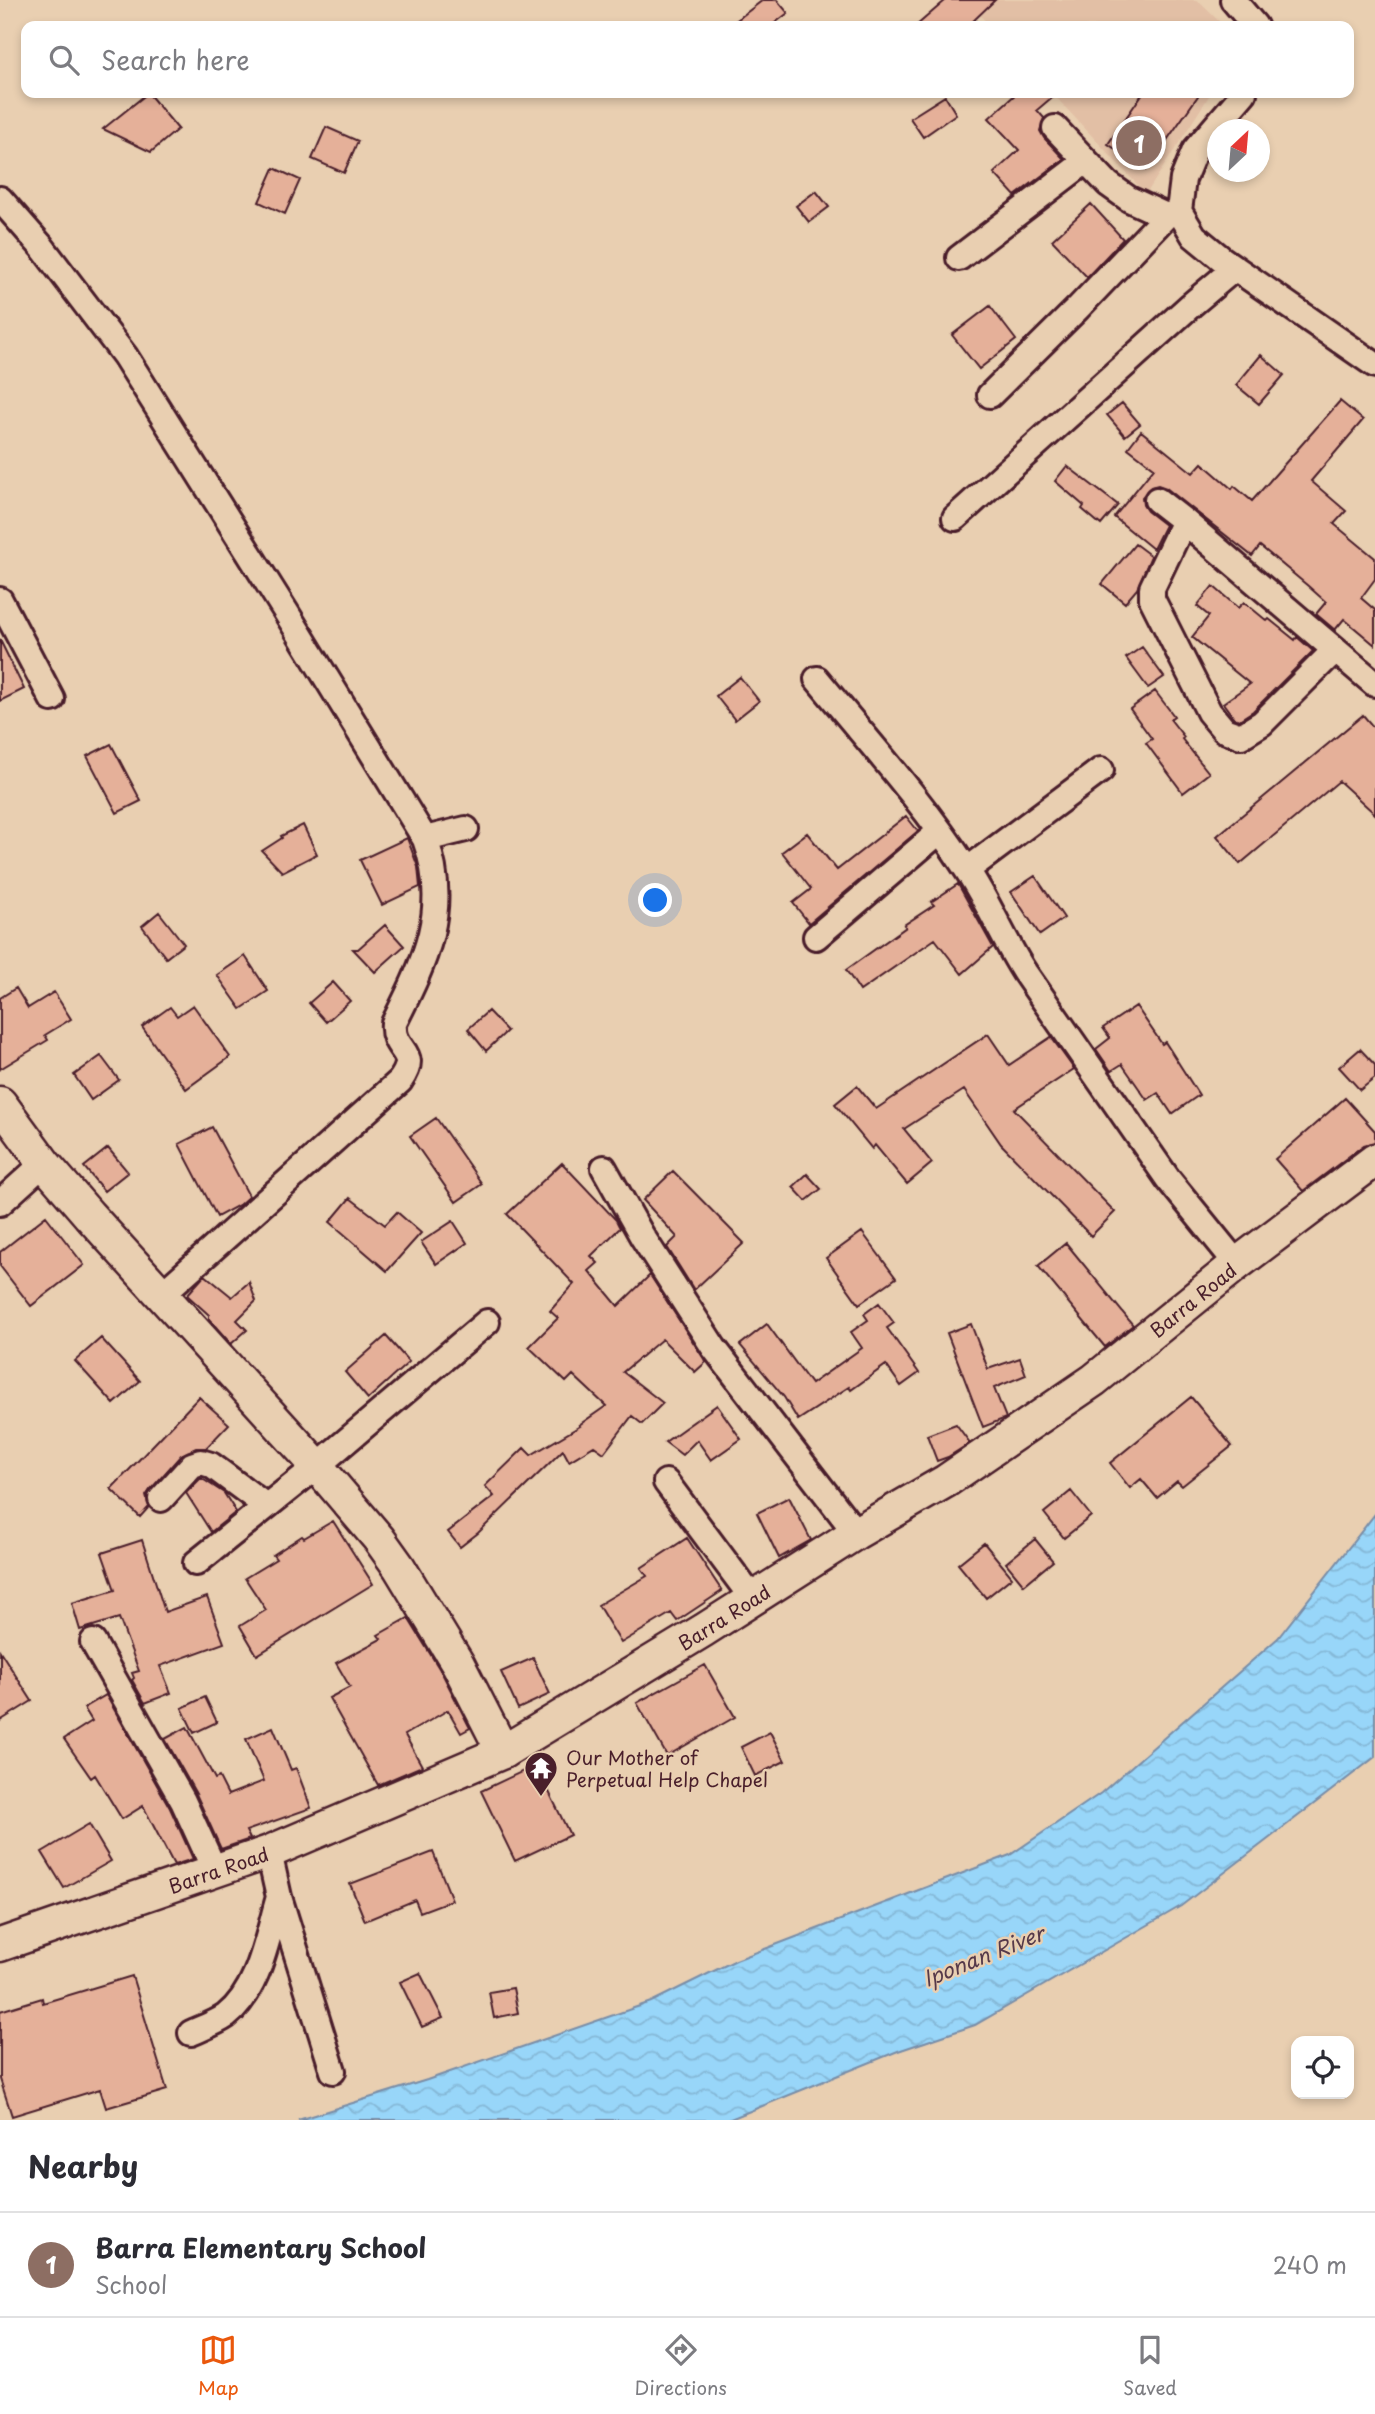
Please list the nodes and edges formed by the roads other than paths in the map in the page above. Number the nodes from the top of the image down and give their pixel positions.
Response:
1 (1233, 0) edge
2 (1251, 21) edge
3 (1240, 98) edge
4 (1055, 128) dead end
5 (1086, 161) junction
6 (0, 199) edge
7 (1173, 214) junction
8 (960, 258) dead end
9 (1235, 268) junction
10 (1375, 365) edge
11 (990, 395) dead end
12 (1157, 500) dead end
13 (955, 518) dead end
14 (1184, 521) junction
15 (0, 600) edge
16 (1335, 650) junction
17 (817, 679) dead end
18 (1375, 684) edge
19 (52, 699) dead end
20 (1101, 770) dead end
21 (466, 829) dead end
22 (940, 831) junction
23 (425, 839) junction
24 (967, 870) junction
25 (816, 937) dead end
26 (0, 1103) edge
27 (1375, 1160) edge
28 (44, 1163) junction
29 (604, 1168) dead end
30 (0, 1203) edge
31 (1237, 1264) junction
32 (161, 1295) junction
33 (487, 1322) dead end
34 (317, 1466) junction
35 (666, 1482) dead end
36 (161, 1499) dead end
37 (266, 1506) junction
38 (856, 1534) junction
39 (196, 1563) dead end
40 (753, 1599) junction
41 (93, 1643) dead end
42 (503, 1752) junction
43 (269, 1852) junction
44 (215, 1871) junction
45 (279, 1897) junction
46 (0, 1945) edge
47 (191, 2033) dead end
48 (333, 2070) dead end

1 - 2 street
3 - 7 street
4 - 5 street
5 - 7 street
5 - 8 street
6 - 23 street
7 - 9 street
7 - 11 street
9 - 10 street
9 - 13 street
12 - 14 street
14 - 16 street
14 - 16 street
15 - 19 street
16 - 18 street
17 - 22 street
20 - 24 street
21 - 23 street
22 - 24 street
22 - 25 street
23 - 32 street
24 - 31 street
26 - 28 street
27 - 31 street, Barra Road
28 - 30 street
28 - 32 street
29 - 38 street
31 - 38 street, Barra Road
32 - 34 street
33 - 34 street
34 - 37 street
34 - 42 street
35 - 40 street
36 - 37 street
37 - 39 street
38 - 40 street, Barra Road
40 - 42 street, Barra Road
41 - 44 street
42 - 43 street, Barra Road
43 - 44 street, Barra Road
43 - 45 street
44 - 46 street, Barra Road
45 - 47 street
45 - 48 street

